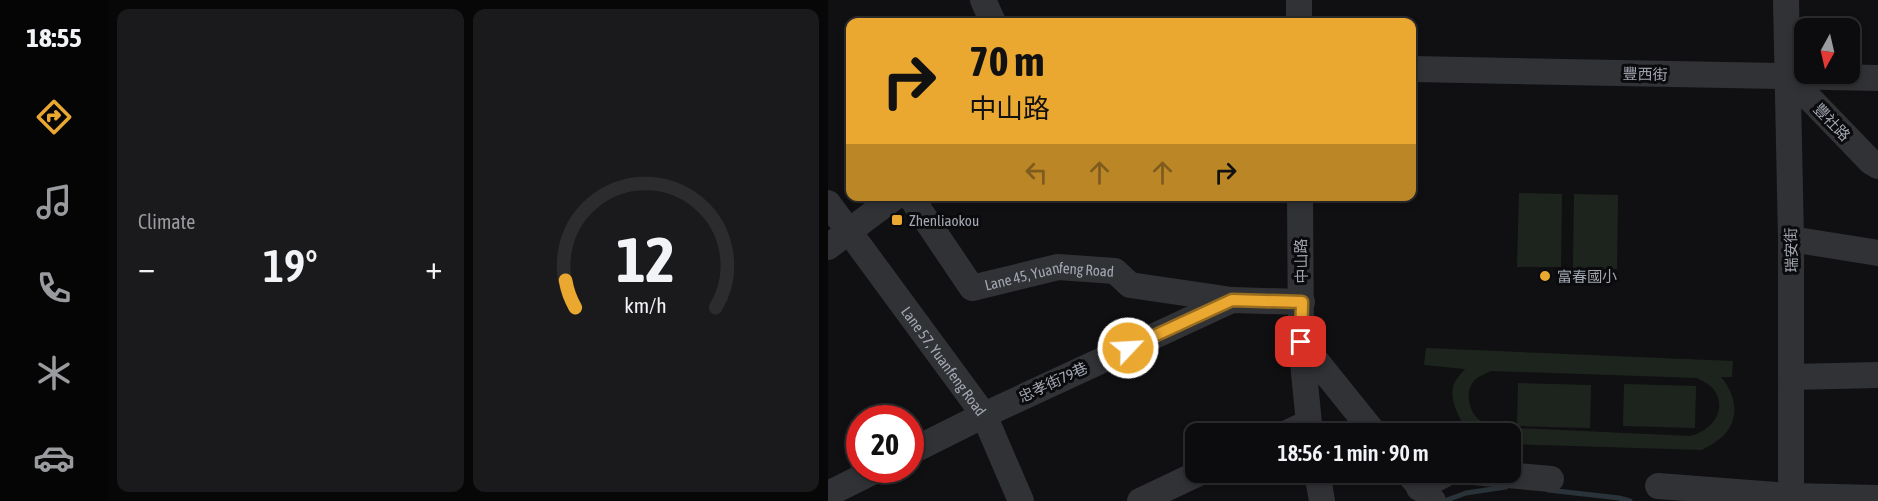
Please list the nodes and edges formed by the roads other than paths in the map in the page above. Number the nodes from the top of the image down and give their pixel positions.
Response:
1 (983, 0) edge
2 (1299, 0) edge
3 (1786, 0) edge
4 (991, 18) edge
5 (1299, 18) edge
6 (1416, 69) edge
7 (1789, 77) junction
8 (1878, 78) edge
9 (1878, 166) edge
10 (889, 201) edge
11 (913, 201) edge
12 (1300, 201) edge
13 (828, 203) edge
14 (849, 232) junction
15 (1791, 239) junction
16 (828, 248) edge
17 (1878, 253) edge
18 (1232, 300) junction
19 (1302, 302) junction
20 (1301, 342) junction
21 (1878, 375) edge
22 (1792, 377) junction
23 (984, 415) junction
24 (1309, 423) edge
25 (1366, 423) edge
26 (924, 445) edge
27 (1521, 476) edge
28 (1551, 479) dead end
29 (1185, 480) edge
30 (850, 483) edge
31 (1319, 483) edge
32 (1658, 486) dead end
33 (828, 494) edge
34 (1878, 498) edge
35 (1791, 499) edge
36 (1021, 501) edge
37 (1140, 501) edge
38 (1322, 501) edge

1 - 4 street
2 - 5 street
3 - 7 street, 瑞安街
6 - 7 street, 豐西街
7 - 8 street, 豐西街
7 - 9 street, 豐社路
7 - 15 street, 瑞安街
10 - 14 street
11 - 18 street, Lane 45, Yuanfeng Road
12 - 19 street, 中山路
13 - 14 street, Lane 57, Yuanfeng Road
14 - 16 street
14 - 23 street, Lane 57, Yuanfeng Road
15 - 17 street
15 - 22 street, 瑞安街
18 - 19 street, 忠孝街79巷
18 - 23 street, 忠孝街79巷
19 - 20 street, 中山路
20 - 24 street, 中山路
20 - 25 street
21 - 22 street
22 - 35 street, 瑞安街
23 - 26 street, 忠孝街79巷
23 - 36 street, Lane 57, Yuanfeng Road
27 - 28 street
29 - 37 street
30 - 33 street
31 - 38 street
32 - 35 street
34 - 35 street

